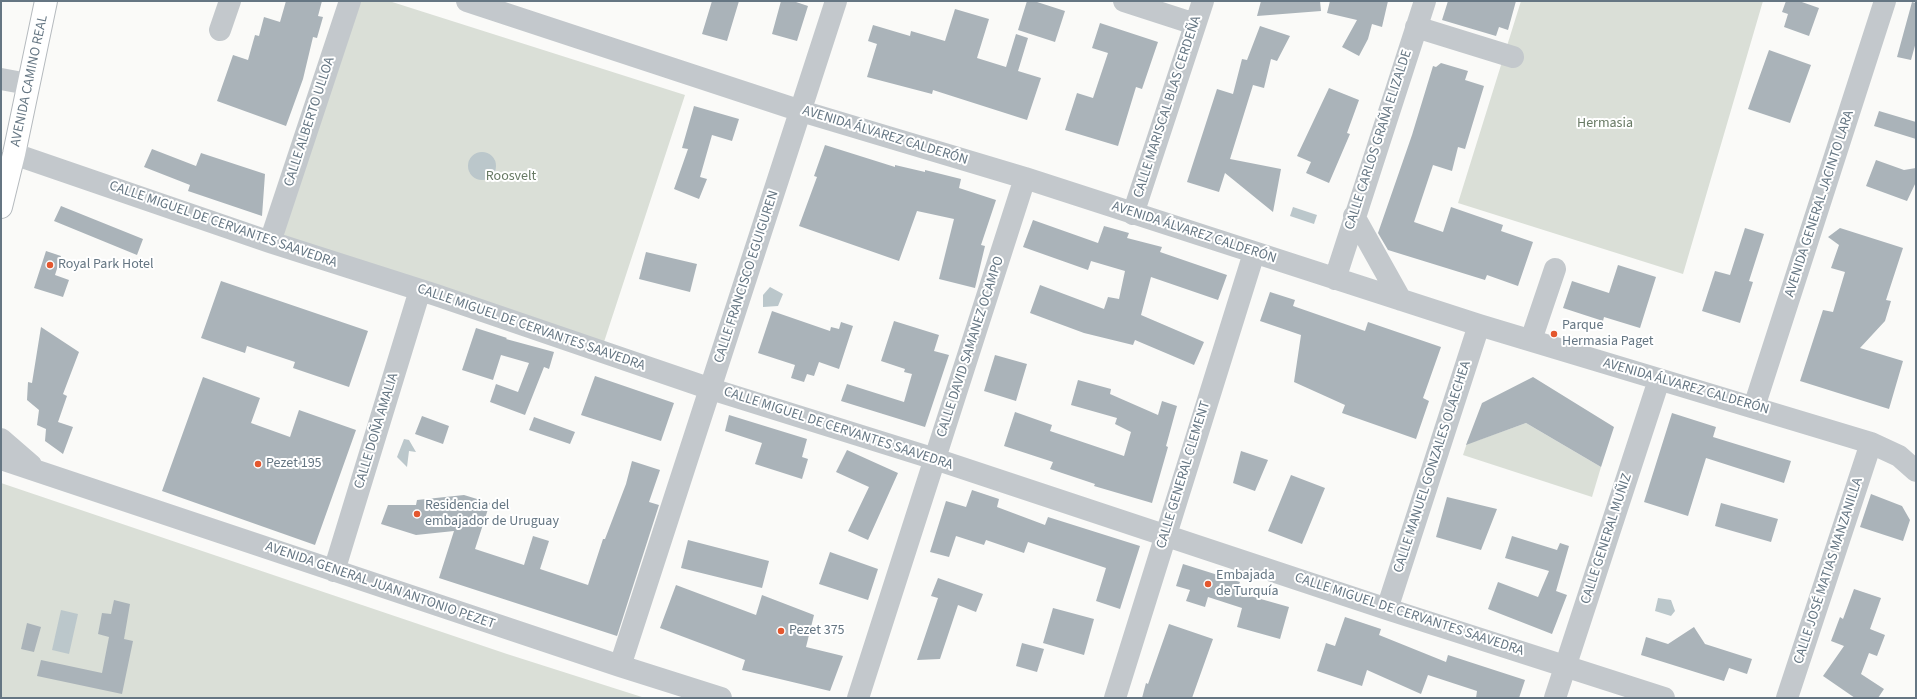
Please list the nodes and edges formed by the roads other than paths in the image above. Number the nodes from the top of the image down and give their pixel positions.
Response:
1 (46, 1) edge
2 (230, 1) edge
3 (350, 1) edge
4 (467, 1) edge
5 (836, 1) edge
6 (1124, 1) edge
7 (1203, 1) edge
8 (1425, 1) edge
9 (1886, 1) edge
10 (1195, 24) junction
11 (1416, 27) junction
12 (220, 30) dead end
13 (1513, 57) dead end
14 (1, 79) edge
15 (28, 84) junction
16 (801, 111) junction
17 (14, 154) junction
18 (1025, 178) junction
19 (1, 207) edge
20 (1133, 214) junction
21 (1354, 216) junction
22 (270, 242) junction
23 (1254, 253) junction
24 (1555, 269) dead end
25 (1334, 279) junction
26 (420, 290) junction
27 (1401, 300) junction
28 (1480, 325) junction
29 (1531, 340) junction
30 (1659, 380) junction
31 (711, 389) junction
32 (1754, 407) junction
33 (1, 439) edge
34 (1871, 443) junction
35 (935, 459) junction
36 (1, 460) edge
37 (1916, 471) edge
38 (40, 472) junction
39 (1166, 536) junction
40 (334, 571) junction
41 (1387, 608) junction
42 (620, 666) junction
43 (1565, 666) junction
44 (721, 698) edge
45 (858, 698) edge
46 (1115, 698) edge
47 (1554, 698) edge
48 (1664, 698) edge
49 (1787, 698) edge

1 - 15 main road, AVENIDA CAMINO REAL
2 - 12 street
3 - 22 street, CALLE ALBERTO ULLOA
4 - 16 street, AVENIDA ÁLVAREZ CALDERÓN
5 - 16 street, CALLE FRANCISCO EGUIGUREN
6 - 10 street
7 - 10 street, CALLE MARISCAL BLAS CERDEÑA
8 - 11 street, CALLE CARLOS GRAÑA ELIZALDE
9 - 32 street, AVENIDA GENERAL JACINTO LARA
10 - 20 street, CALLE MARISCAL BLAS CERDEÑA
11 - 13 street
11 - 21 street, CALLE CARLOS GRAÑA ELIZALDE
14 - 15 street
15 - 17 main road, AVENIDA CAMINO REAL
16 - 18 street, AVENIDA ÁLVAREZ CALDERÓN
16 - 31 street, CALLE FRANCISCO EGUIGUREN
17 - 19 main road, AVENIDA CAMINO REAL
17 - 22 street, CALLE MIGUEL DE CERVANTES SAAVEDRA
18 - 20 street, AVENIDA ÁLVAREZ CALDERÓN
18 - 35 street, CALLE DAVID SAMANEZ OCAMPO
20 - 23 street, AVENIDA ÁLVAREZ CALDERÓN
21 - 25 street, CALLE CARLOS GRAÑA ELIZALDE
21 - 27 street
22 - 26 street, CALLE MIGUEL DE CERVANTES SAAVEDRA
23 - 25 street, AVENIDA ÁLVAREZ CALDERÓN
23 - 39 street, CALLE GENERAL CLEMENT
24 - 29 street
25 - 27 street, AVENIDA ÁLVAREZ CALDERÓN
26 - 31 street, CALLE MIGUEL DE CERVANTES SAAVEDRA
26 - 40 street, CALLE DOÑA AMALIA
27 - 28 street, AVENIDA ÁLVAREZ CALDERÓN
28 - 29 street, AVENIDA ÁLVAREZ CALDERÓN
28 - 41 street, CALLE MANUEL GONZALES OLAECHEA
29 - 30 street, AVENIDA ÁLVAREZ CALDERÓN
30 - 32 street, AVENIDA ÁLVAREZ CALDERÓN
30 - 43 street, CALLE GENERAL MUÑIZ
31 - 35 street, CALLE MIGUEL DE CERVANTES SAAVEDRA
31 - 42 street, CALLE FRANCISCO EGUIGUREN
32 - 34 street, AVENIDA ÁLVAREZ CALDERÓN
33 - 38 street, AVENIDA GENERAL JUAN ANTONIO PEZET
34 - 37 street, AVENIDA ÁLVAREZ CALDERÓN
34 - 49 street, CALLE JOSÉ MATIAS MANZANILLA
35 - 39 street, CALLE MIGUEL DE CERVANTES SAAVEDRA
35 - 45 street, CALLE DAVID SAMANEZ OCAMPO
36 - 38 street, AVENIDA GENERAL JUAN ANTONIO PEZET
38 - 40 street, AVENIDA GENERAL JUAN ANTONIO PEZET
39 - 41 street, CALLE MIGUEL DE CERVANTES SAAVEDRA
39 - 46 street, CALLE GENERAL CLEMENT
40 - 42 street, AVENIDA GENERAL JUAN ANTONIO PEZET
41 - 43 street, CALLE MIGUEL DE CERVANTES SAAVEDRA
42 - 44 street, AVENIDA GENERAL JUAN ANTONIO PEZET
43 - 47 street, CALLE GENERAL MUÑIZ
43 - 48 street, CALLE MIGUEL DE CERVANTES SAAVEDRA

